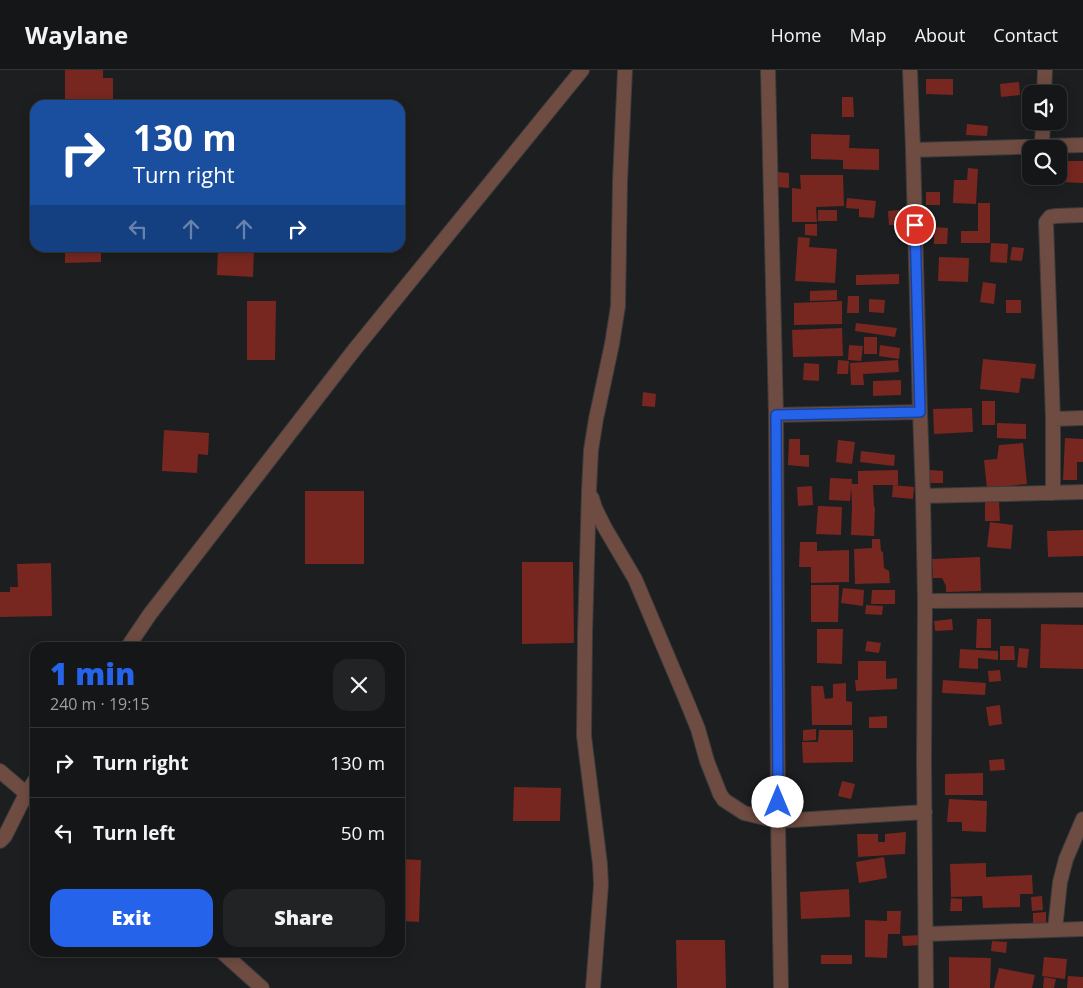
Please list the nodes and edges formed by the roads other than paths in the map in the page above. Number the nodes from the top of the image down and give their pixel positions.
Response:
1 (582, 70) edge
2 (625, 70) edge
3 (768, 70) edge
4 (910, 70) edge
5 (1045, 70) edge
6 (1044, 85) edge
7 (1067, 145) edge
8 (1083, 145) edge
9 (1022, 147) edge
10 (913, 150) junction
11 (1083, 215) edge
12 (920, 412) junction
13 (776, 415) junction
14 (1083, 418) edge
15 (1053, 419) junction
16 (589, 490) junction
17 (1083, 492) edge
18 (1053, 493) junction
19 (923, 496) junction
20 (1083, 600) edge
21 (925, 601) junction
22 (130, 642) edge
23 (0, 771) edge
24 (30, 798) edge
25 (925, 812) junction
26 (1083, 819) edge
27 (778, 821) junction
28 (0, 841) edge
29 (1055, 929) junction
30 (1083, 929) edge
31 (926, 934) junction
32 (228, 957) edge
33 (262, 988) edge
34 (593, 988) edge
35 (781, 988) edge
36 (926, 988) edge

1 - 22 street
2 - 16 street
3 - 13 street
4 - 10 street
5 - 6 street
7 - 8 street
9 - 10 street
10 - 12 street
11 - 15 street
12 - 13 street
12 - 19 street
13 - 27 street
14 - 15 street
15 - 18 street
16 - 27 street
16 - 34 street
17 - 18 street
18 - 19 street
19 - 21 street
20 - 21 street
21 - 25 street
23 - 24 street
24 - 28 street
25 - 27 street
25 - 31 street
26 - 29 street
27 - 35 street
29 - 30 street
29 - 31 street
31 - 36 street
32 - 33 street

